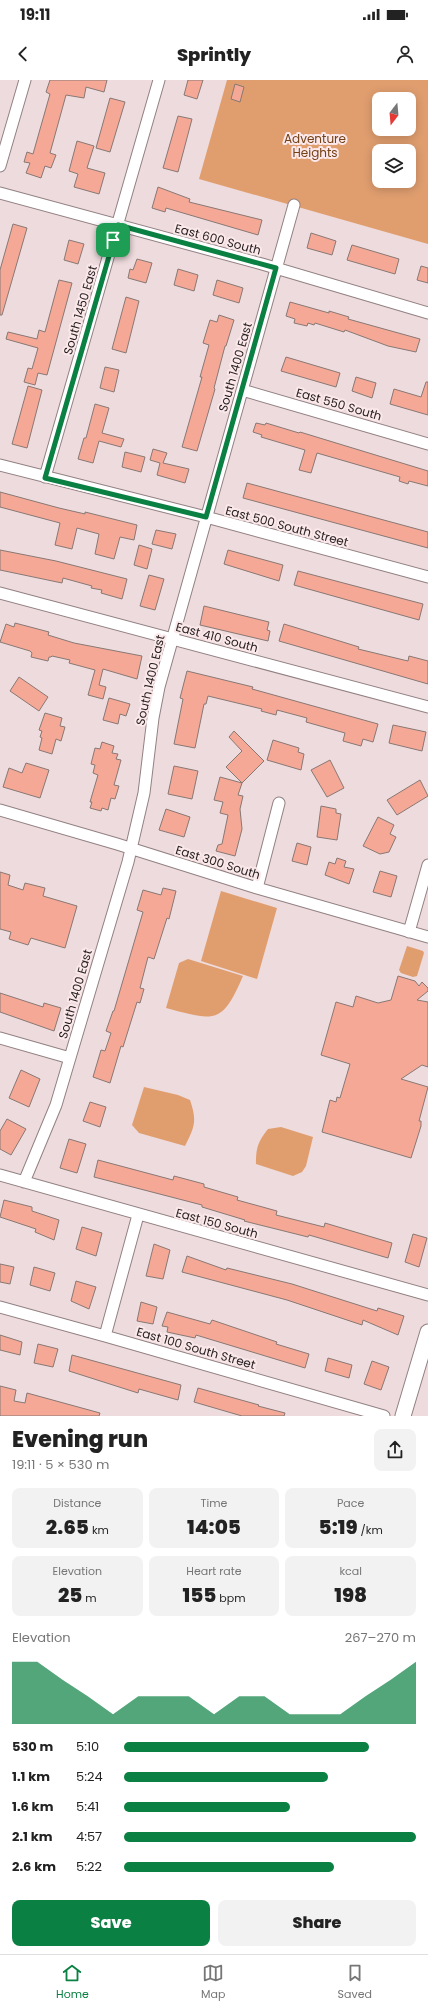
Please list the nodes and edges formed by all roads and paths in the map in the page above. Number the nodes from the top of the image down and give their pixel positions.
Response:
1 (25, 80) edge
2 (160, 80) edge
3 (0, 166) edge
4 (0, 193) edge
5 (294, 206) dead end
6 (118, 225) junction
7 (276, 268) junction
8 (428, 313) edge
9 (242, 390) junction
10 (428, 444) edge
11 (0, 465) edge
12 (45, 478) junction
13 (206, 517) junction
14 (428, 577) edge
15 (0, 593) edge
16 (172, 639) junction
17 (428, 707) edge
18 (279, 803) dead end
19 (0, 810) edge
20 (131, 848) junction
21 (428, 865) edge
22 (257, 888) junction
23 (409, 932) junction
24 (428, 938) edge
25 (0, 1038) edge
26 (70, 1058) junction
27 (0, 1175) edge
28 (24, 1182) junction
29 (138, 1215) junction
30 (428, 1295) edge
31 (0, 1307) edge
32 (428, 1332) edge
33 (105, 1336) junction
34 (423, 1360) edge
35 (384, 1416) edge
36 (403, 1416) edge

1 - 3 street
2 - 6 street, South 1450 East
4 - 6 street, East 600 South
5 - 7 street, South 1400 East
6 - 7 street, East 600 South
6 - 12 street, South 1450 East
7 - 8 street, East 600 South
7 - 9 street, South 1400 East
9 - 10 street, East 550 South
9 - 13 street, South 1400 East
11 - 12 street, East 500 South Street
12 - 13 street, East 500 South Street
13 - 14 street, East 500 South Street
13 - 16 street, South 1400 East
15 - 16 street, East 410 South
16 - 17 street, East 410 South
16 - 20 street, South 1400 East
18 - 22 street
19 - 20 street, East 300 South
20 - 22 street, East 300 South
20 - 26 street, South 1400 East
21 - 23 street
22 - 23 street, East 300 South
23 - 24 street, East 300 South
25 - 26 street
26 - 28 street, South 1400 East
27 - 28 street, East 150 South
28 - 29 street, East 150 South
29 - 30 street, East 150 South
29 - 33 street
31 - 33 street, East 100 South Street
32 - 34 street
33 - 35 street, East 100 South Street
34 - 36 street

